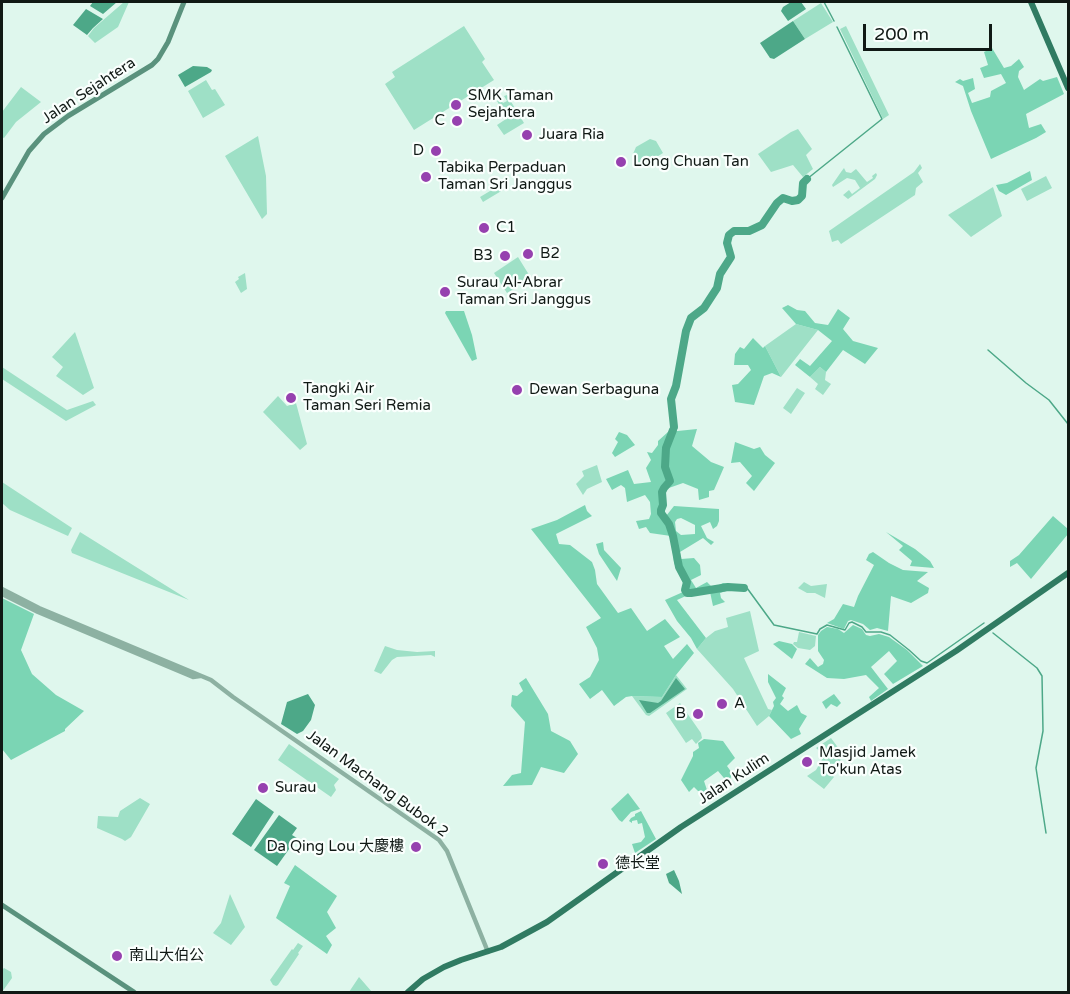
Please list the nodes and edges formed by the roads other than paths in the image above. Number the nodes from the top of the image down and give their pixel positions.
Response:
1 (184, 2) edge
2 (1031, 2) edge
3 (1068, 88) edge
4 (2, 198) edge
5 (1068, 573) edge
6 (2, 589) edge
7 (2, 594) edge
8 (202, 676) junction
9 (2, 905) edge
10 (488, 952) junction
11 (134, 993) edge
12 (408, 993) edge

1 - 4 main road, Jalan Sejahtera
2 - 3 main road
5 - 10 main road, Jalan Kulim
6 - 8 street, Jalan Machang Bubok 2
7 - 8 street, Jalan Machang Bubok 2
8 - 10 street, Jalan Machang Bubok 2
9 - 11 main road
10 - 12 main road, Jalan Kulim

